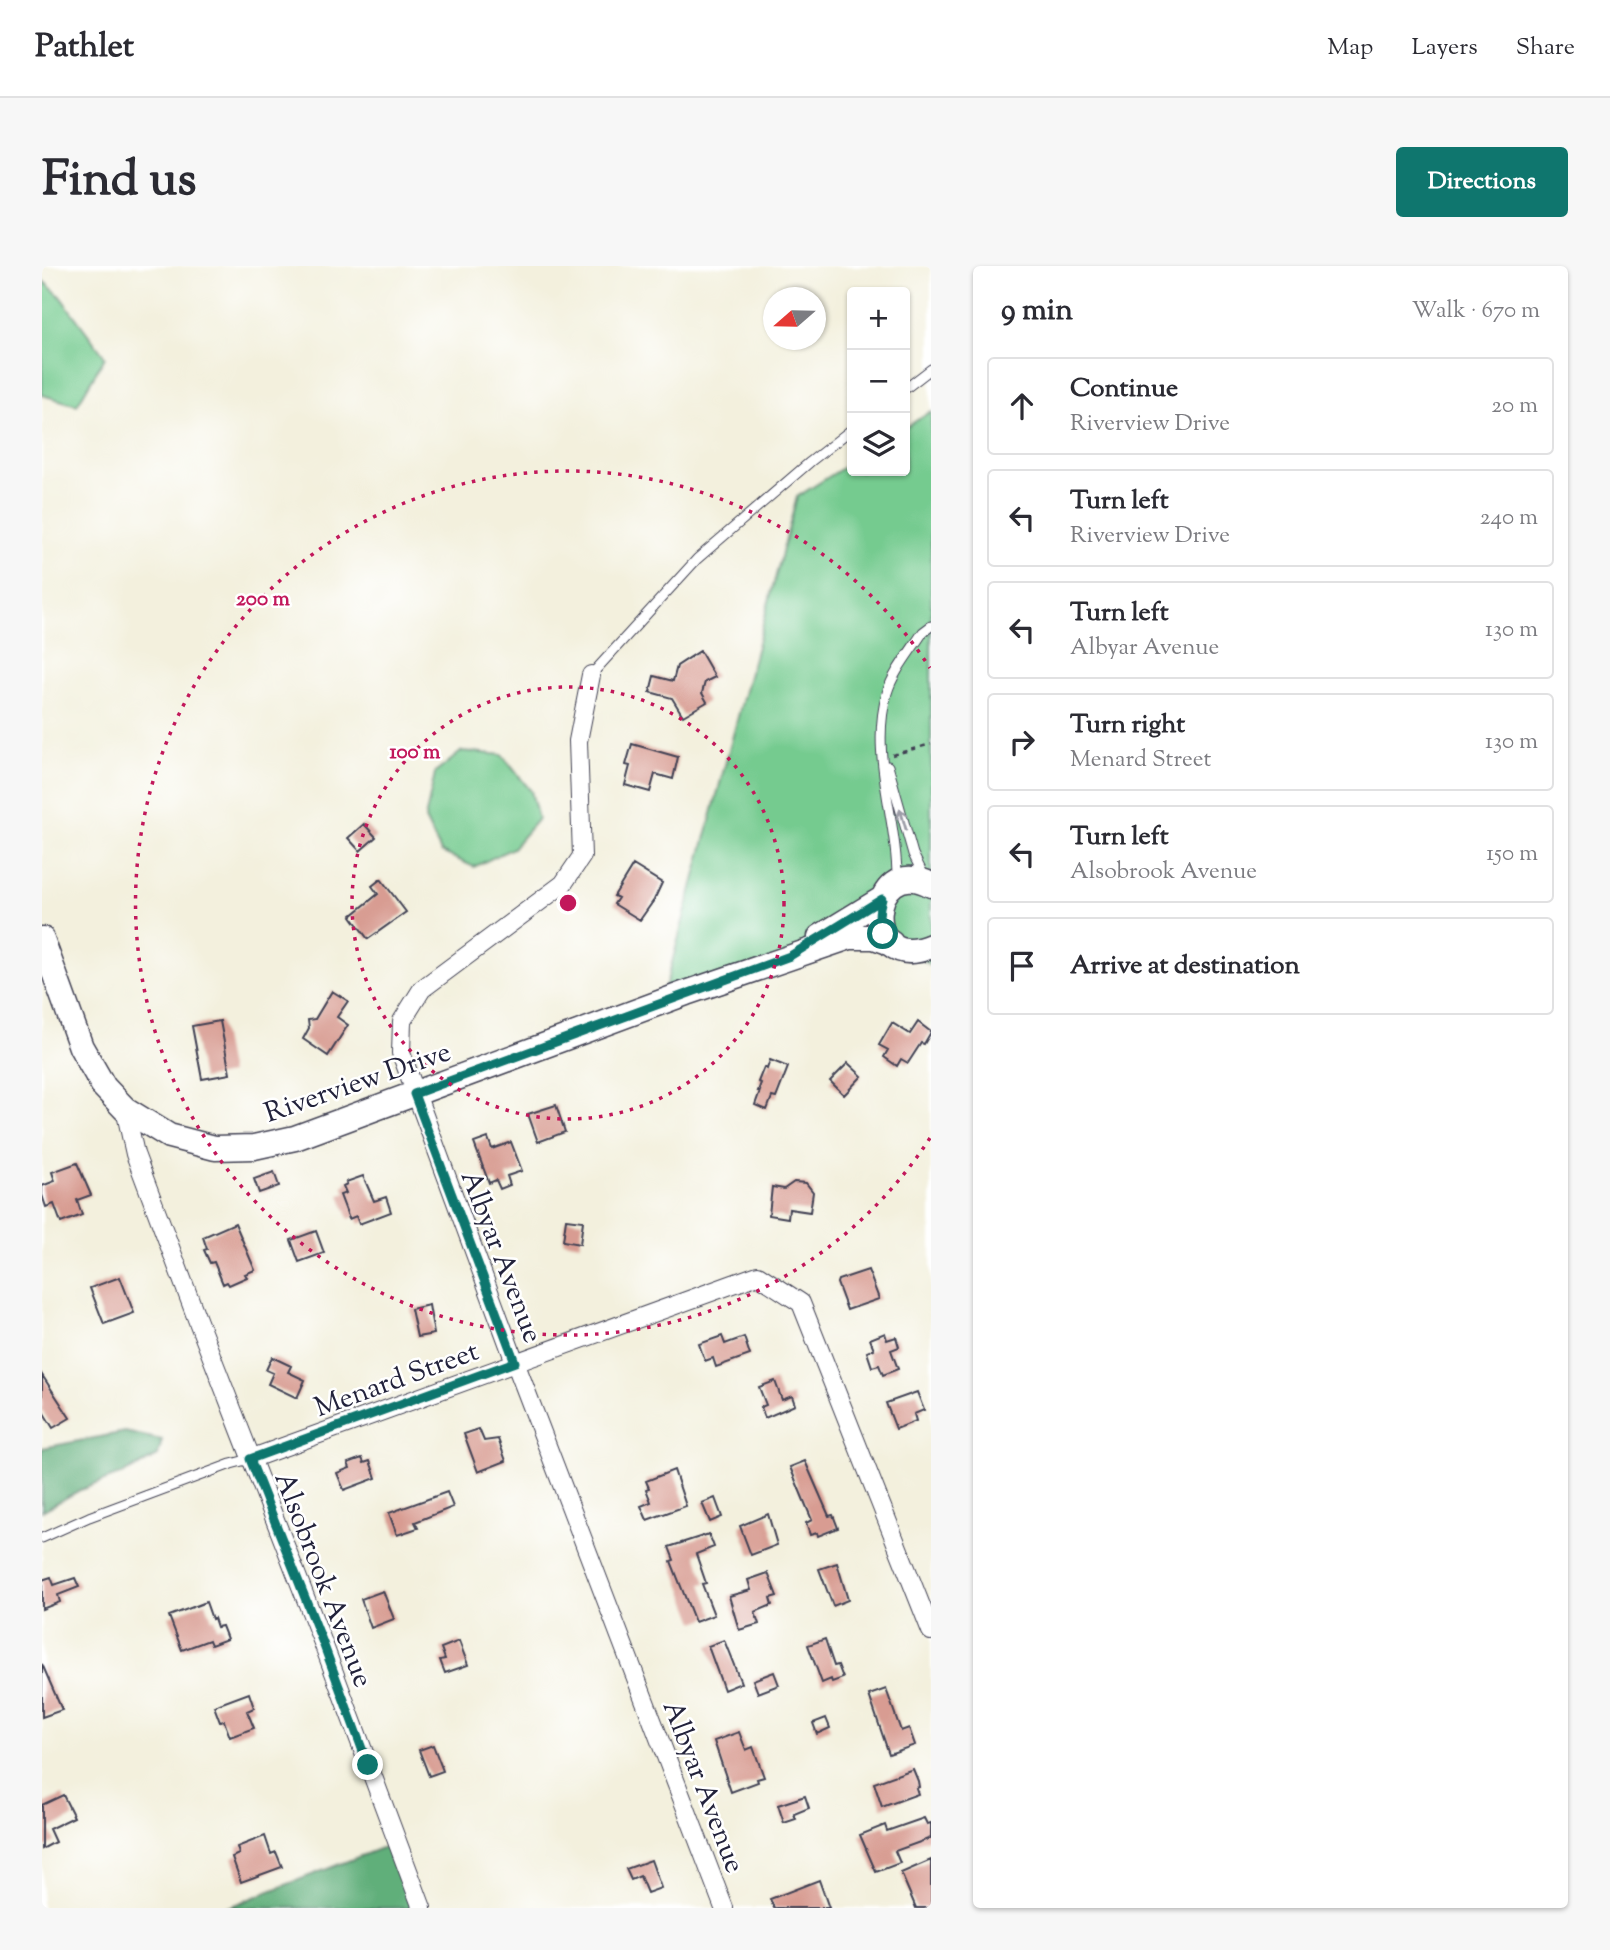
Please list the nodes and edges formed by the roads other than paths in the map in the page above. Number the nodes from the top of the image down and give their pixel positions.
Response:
1 (931, 369) edge
2 (910, 384) edge
3 (847, 433) edge
4 (931, 626) edge
5 (592, 675) joint
6 (880, 745) junction
7 (929, 884) edge
8 (889, 891) junction
9 (42, 939) edge
10 (911, 946) edge
11 (790, 956) junction
12 (931, 966) edge
13 (414, 1094) junction
14 (125, 1109) junction
15 (515, 1362) junction
16 (250, 1459) junction
17 (42, 1538) edge
18 (931, 1631) edge
19 (422, 1908) edge
20 (724, 1908) edge

1 - 2 lane
3 - 5 lane
4 - 6 lane
5 - 13 street, Albyar Avenue
7 -> 6 lane
6 - 8 lane
7 - 8 street, Riverview Drive
8 - 10 street
8 - 11 street, Riverview Drive
9 - 14 street, Riverview Drive
10 - 11 street, Riverview Drive
10 - 12 street, Riverview Drive
11 - 13 street, Riverview Drive
13 - 14 street, Riverview Drive
13 - 15 street, Albyar Avenue
14 - 16 street, Alsobrook Avenue
15 - 16 street, Menard Street
15 - 18 street, Menard Street
15 - 20 street, Albyar Avenue
16 - 17 lane
16 - 19 street, Alsobrook Avenue

